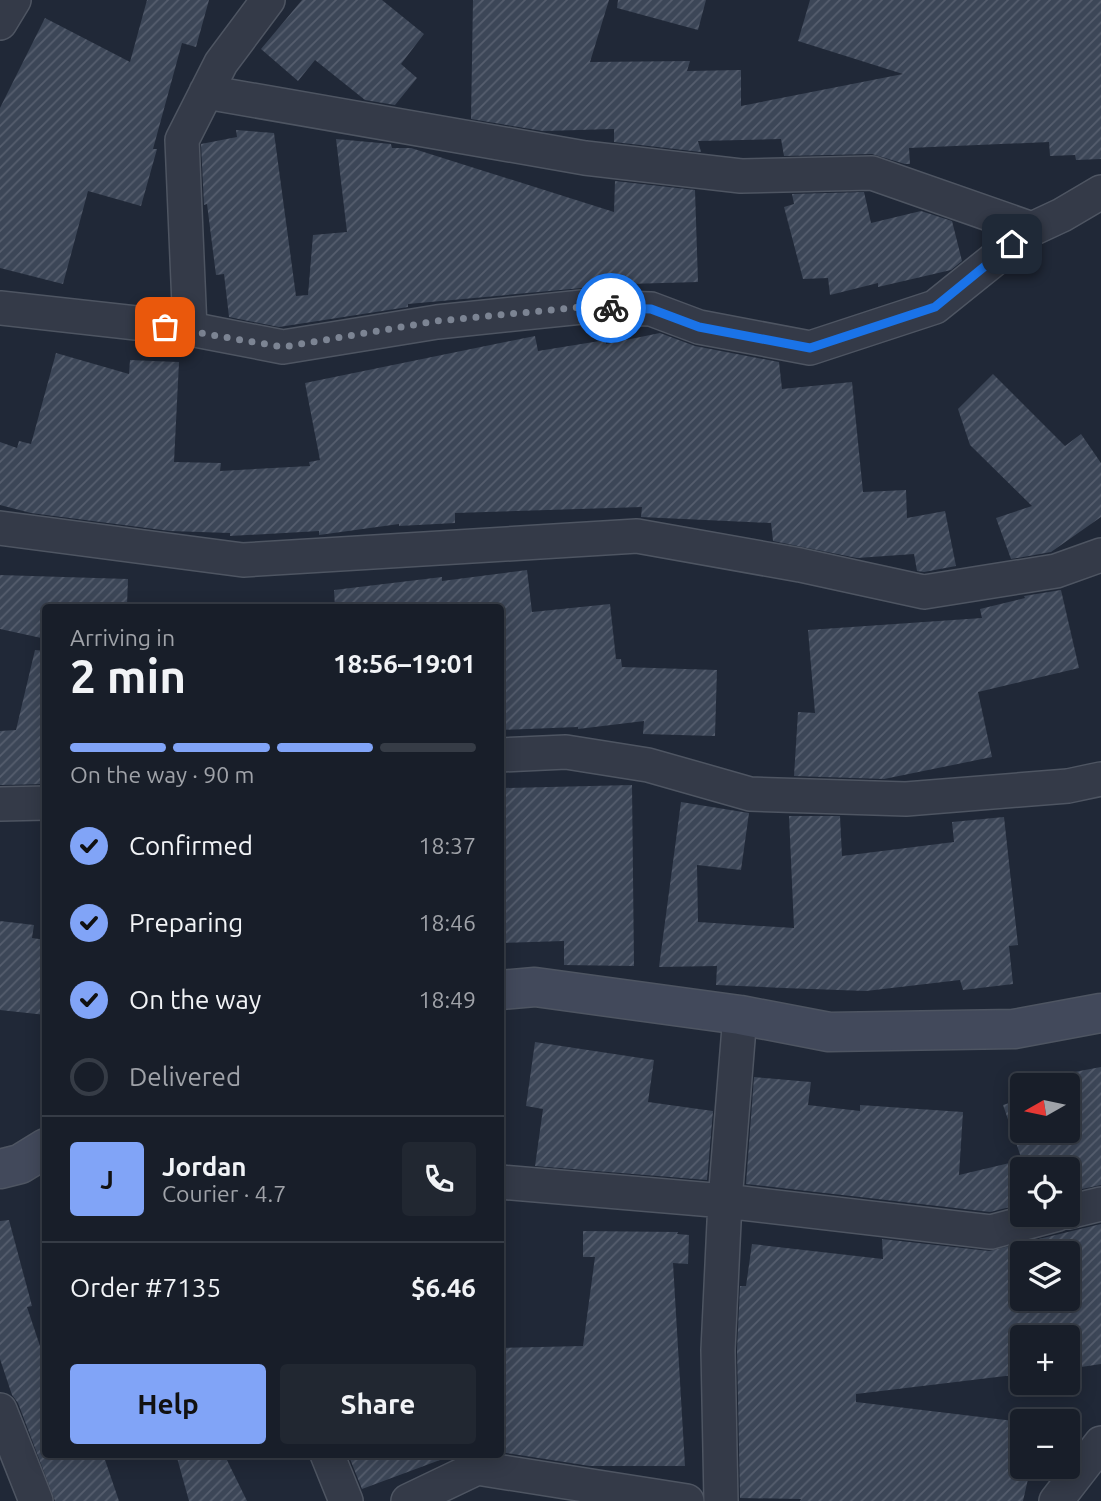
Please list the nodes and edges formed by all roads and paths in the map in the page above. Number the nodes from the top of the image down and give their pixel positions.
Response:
1 (14, 0) edge
2 (268, 0) edge
3 (0, 23) edge
4 (206, 92) junction
5 (1101, 192) edge
6 (1032, 229) junction
7 (0, 308) edge
8 (190, 329) junction
9 (0, 527) edge
10 (1101, 555) edge
11 (504, 755) edge
12 (1101, 779) edge
13 (42, 803) edge
14 (0, 804) edge
15 (504, 990) edge
16 (1101, 1013) edge
17 (740, 1015) junction
18 (42, 1150) edge
19 (0, 1169) edge
20 (504, 1182) edge
21 (725, 1201) junction
22 (1101, 1204) edge
23 (1080, 1209) edge
24 (1010, 1227) edge
25 (0, 1410) edge
26 (1101, 1443) edge
27 (329, 1458) edge
28 (478, 1461) edge
29 (36, 1501) edge
30 (346, 1501) edge
31 (408, 1501) edge
32 (687, 1501) edge
33 (721, 1501) edge
34 (1056, 1501) edge

1 - 3 street
2 - 4 street
4 - 6 street
4 - 8 street
5 - 6 street
6 - 8 street
7 - 8 street
9 - 10 street
11 - 12 street
13 - 14 street
15 - 17 street
16 - 17 street
17 - 21 street
18 - 19 street
20 - 21 street
21 - 24 street
21 - 33 street
22 - 23 street
25 - 29 street
26 - 34 street
27 - 30 street
28 - 31 street
28 - 32 street

